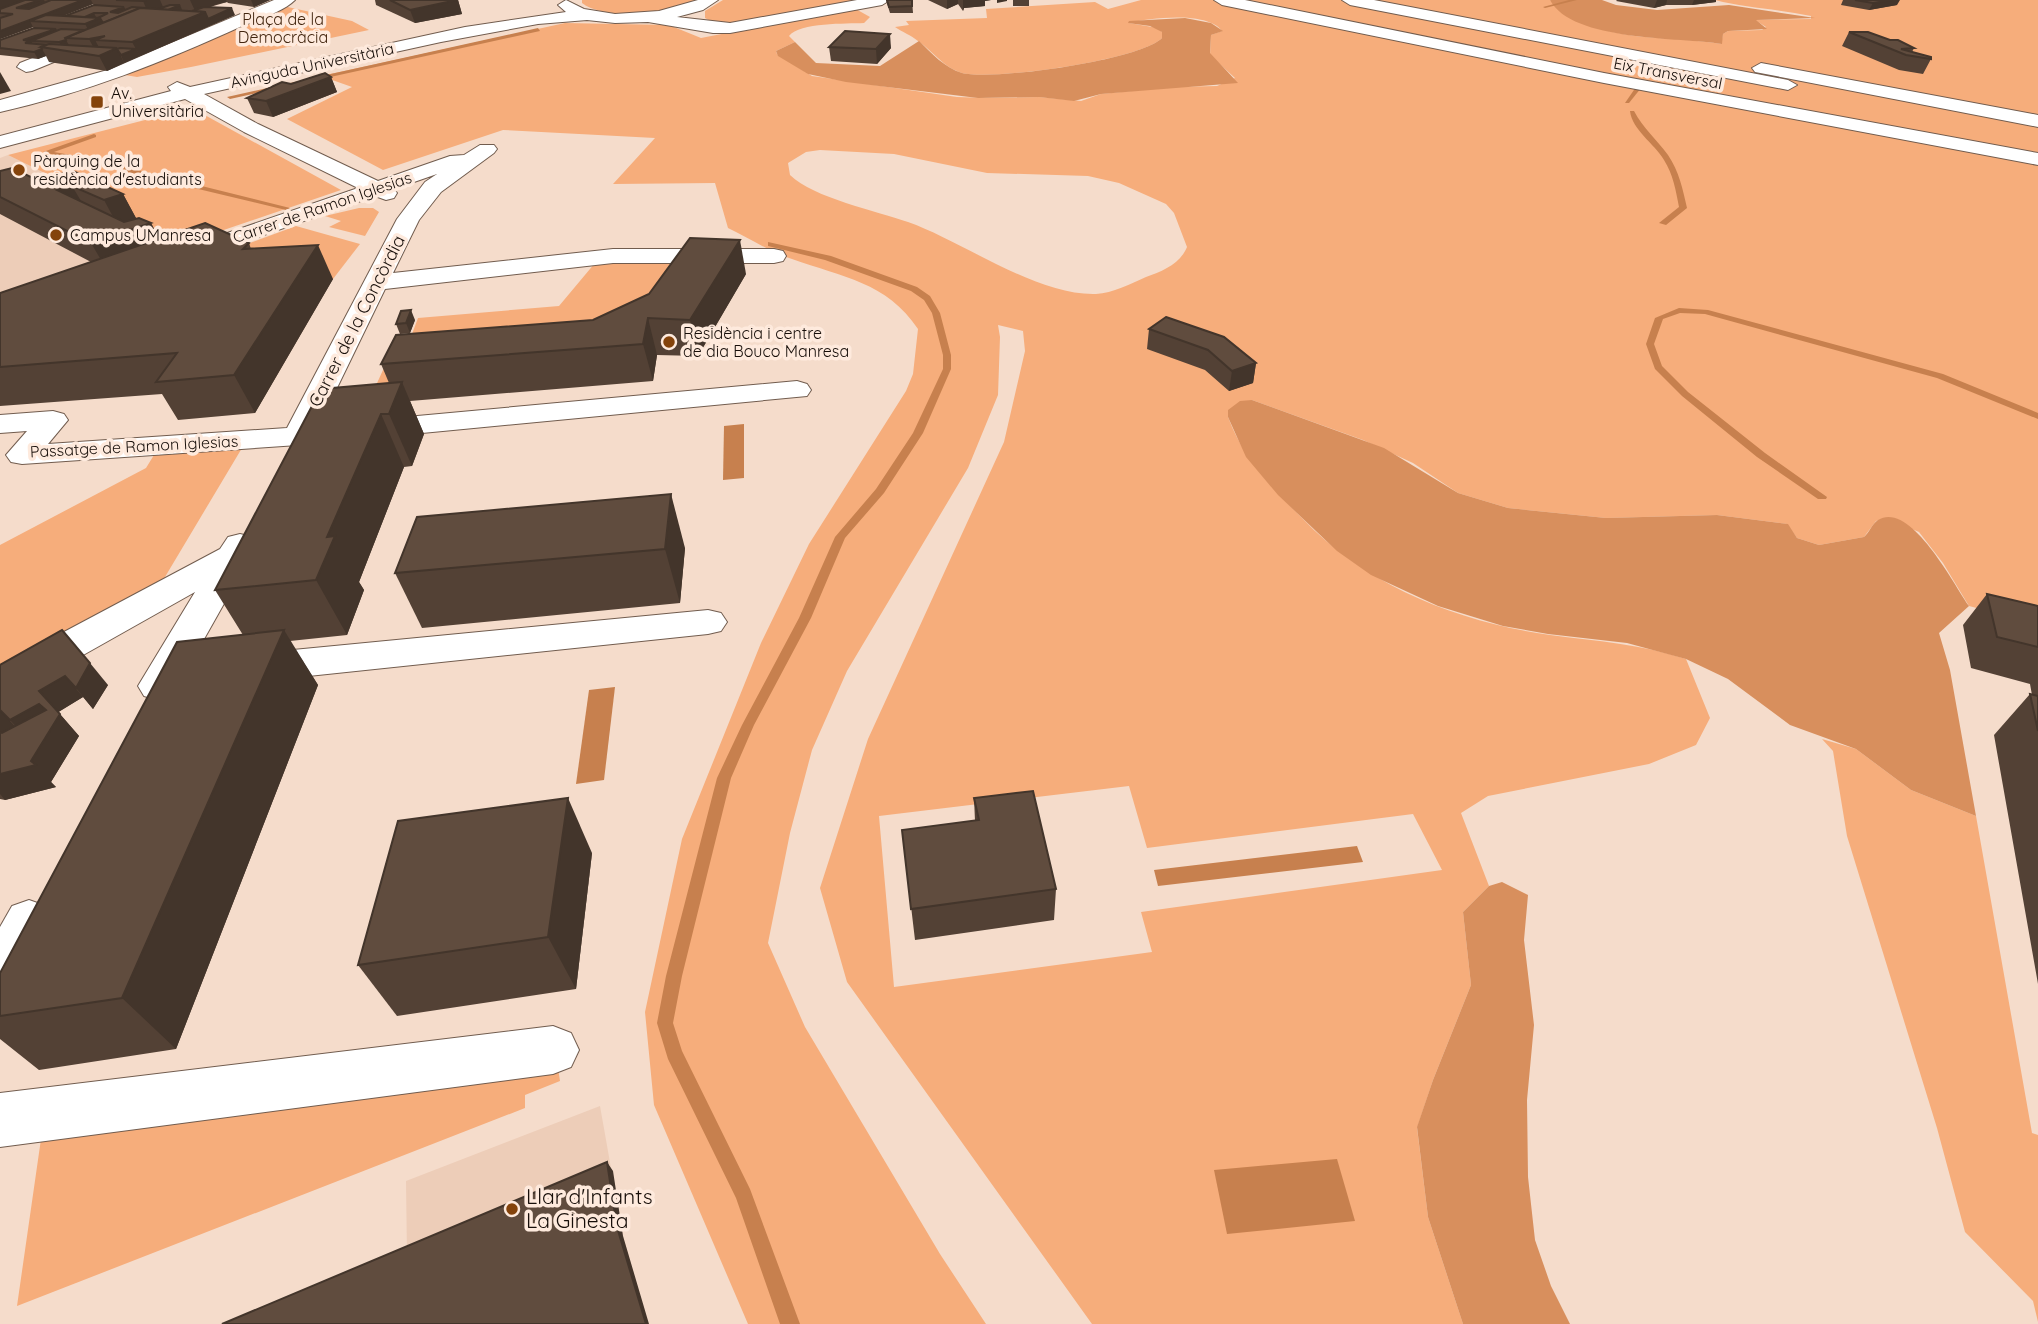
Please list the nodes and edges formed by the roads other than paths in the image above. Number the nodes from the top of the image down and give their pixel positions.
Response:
1 (192, 0) edge
2 (287, 0) edge
3 (564, 0) edge
4 (882, 0) edge
5 (1222, 0) edge
6 (1298, 0) edge
7 (1350, 0) edge
8 (1403, 0) edge
9 (704, 3) edge
10 (587, 15) junction
11 (648, 17) junction
12 (705, 27) junction
13 (1723, 72) junction
14 (106, 78) junction
15 (161, 88) junction
16 (0, 106) edge
17 (2038, 121) edge
18 (2038, 130) edge
19 (0, 131) edge
20 (2038, 135) edge
21 (0, 142) edge
22 (2038, 146) edge
23 (486, 149) joint
24 (2038, 159) edge
25 (374, 188) junction
26 (408, 219) junction
27 (692, 238) edge
28 (774, 256) dead end
29 (164, 263) edge
30 (378, 277) junction
31 (797, 390) dead end
32 (0, 424) edge
33 (298, 436) junction
34 (279, 472) edge
35 (253, 520) edge
36 (234, 556) junction
37 (708, 622) dead end
38 (163, 678) junction
39 (0, 684) edge
40 (144, 713) edge
41 (46, 890) edge
42 (0, 973) edge
43 (553, 1051) dead end
44 (0, 1120) edge

1 - 14 main road
2 - 14 main road
3 - 10 main road
3 - 15 main road, Avinguda Universitària
4 - 12 main road
5 - 24 main road
6 - 22 main road, Eix Transversal
7 - 13 main road, Eix Transversal
8 - 17 main road
9 - 11 main road
9 - 12 main road
10 - 11 main road, Avinguda Universitària
10 - 15 main road, Avinguda Universitària
11 - 12 main road
13 - 18 main road
13 - 20 main road, Eix Transversal
14 - 15 main road
14 - 16 main road
15 - 19 main road, Avinguda Universitària
15 - 21 main road, Avinguda Universitària
15 - 25 main road, Carrer de la Concòrdia
23 - 25 main road, Carrer de Ramon Iglesias
23 - 26 main road, Carrer de la Concòrdia
25 - 26 main road, Carrer de la Concòrdia
25 - 29 main road, Carrer de Ramon Iglesias
26 - 30 main road, Carrer de la Concòrdia
27 - 30 main road
28 - 30 main road
30 - 33 main road, Carrer de la Concòrdia
31 - 33 main road
32 - 33 main road, Passatge de Ramon Iglesias
33 - 34 main road, Carrer de la Concòrdia
35 - 36 main road
36 - 38 main road
36 - 39 main road
37 - 38 main road
38 - 40 main road
41 - 42 main road
43 - 44 main road

